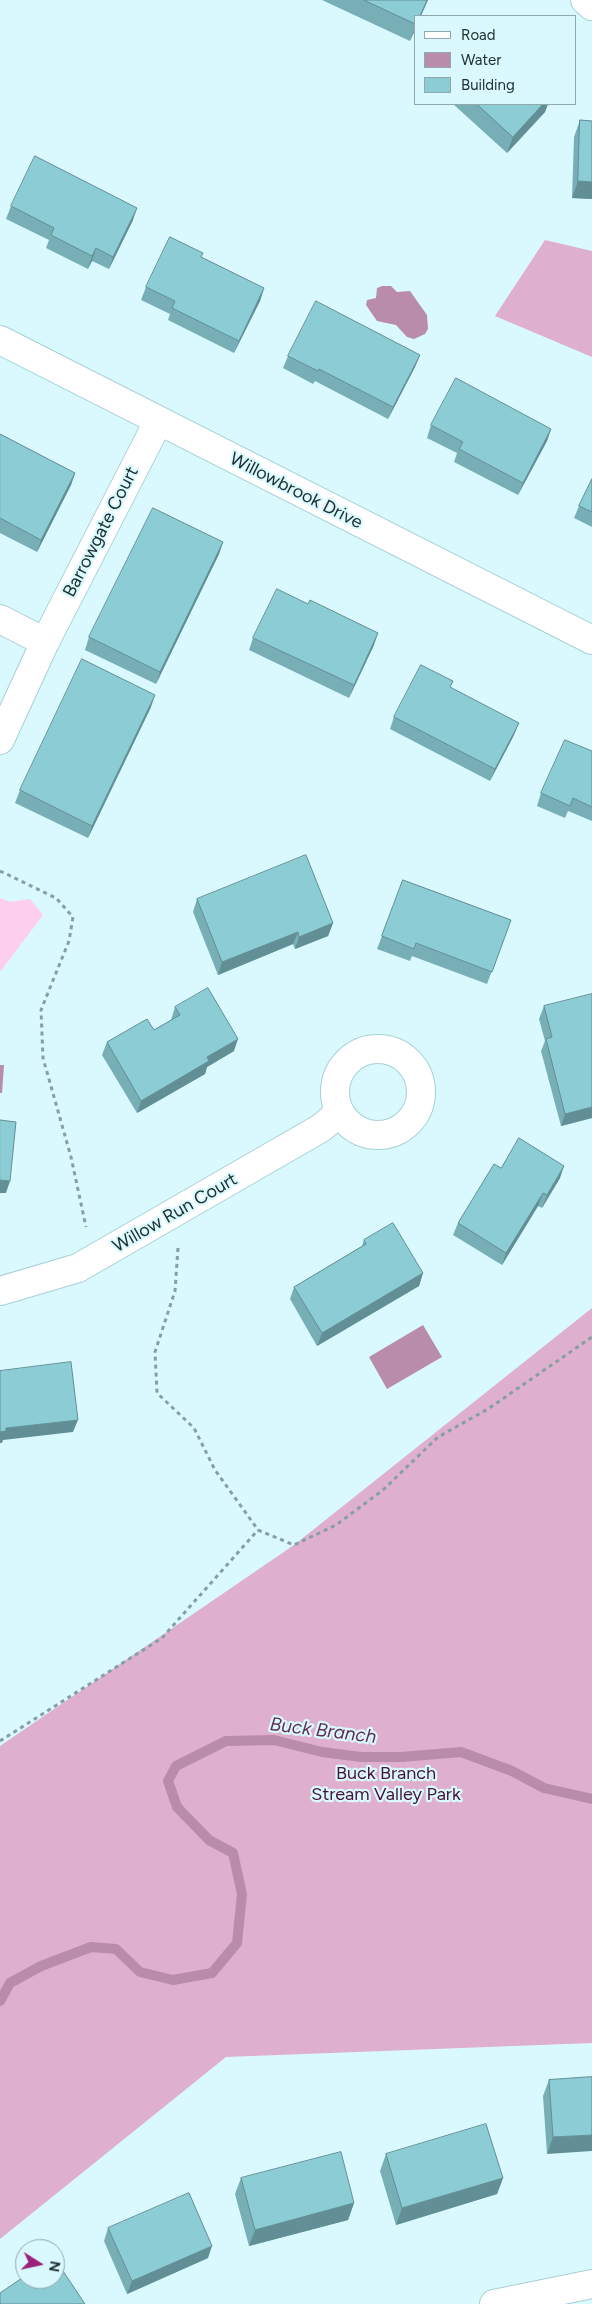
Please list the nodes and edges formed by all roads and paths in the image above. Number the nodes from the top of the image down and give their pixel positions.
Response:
1 (584, 0) edge
2 (592, 6) edge
3 (0, 340) edge
4 (158, 422) junction
5 (0, 619) edge
6 (592, 640) edge
7 (44, 642) junction
8 (0, 740) edge
9 (0, 871) edge
10 (340, 1112) dead end
11 (166, 1220) junction
12 (95, 1259) junction
13 (0, 1291) edge
14 (592, 1337) edge
15 (258, 1530) junction
16 (0, 1741) edge
17 (592, 2284) edge
18 (494, 2304) edge

1 - 2 street
3 - 4 street, Willowbrook Drive
4 - 6 street, Willowbrook Drive
4 - 7 street, Barrowgate Court
5 - 7 street
7 - 8 street, Barrowgate Court
9 - 12 path
10 - 11 street, Willow Run Court
11 - 12 street, Willow Run Court
11 - 15 path
12 - 13 street, Willow Run Court
14 - 15 path
15 - 16 path
17 - 18 street

